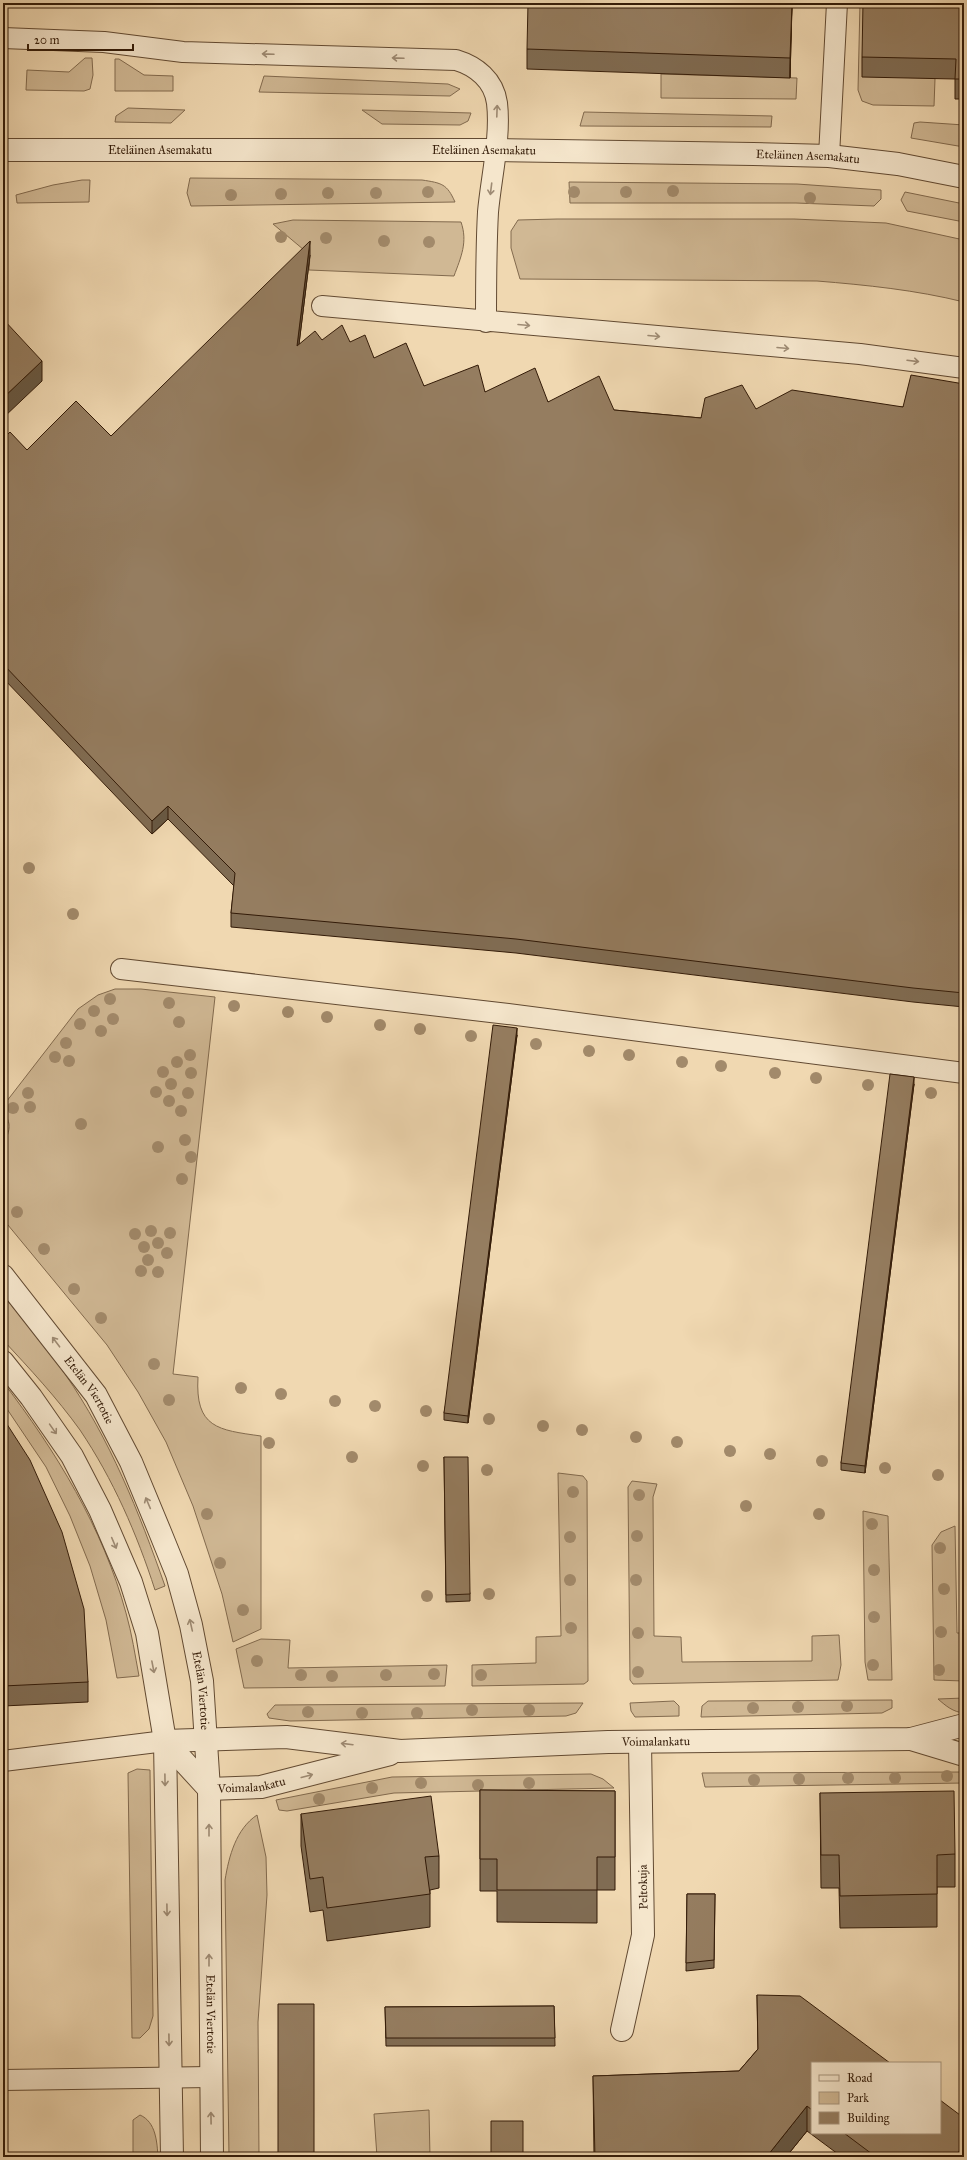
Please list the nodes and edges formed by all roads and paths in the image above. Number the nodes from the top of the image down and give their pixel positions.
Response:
1 (837, 3) edge
2 (3, 38) edge
3 (3, 150) edge
4 (496, 150) junction
5 (829, 156) junction
6 (964, 177) edge
7 (322, 306) dead end
8 (486, 322) junction
9 (964, 368) edge
10 (122, 969) dead end
11 (964, 1073) edge
12 (3, 1276) edge
13 (3, 1362) edge
14 (964, 1725) edge
15 (206, 1739) junction
16 (911, 1739) junction
17 (165, 1741) junction
18 (640, 1742) junction
19 (400, 1751) junction
20 (964, 1755) edge
21 (3, 1761) edge
22 (209, 1789) junction
23 (622, 2030) dead end
24 (210, 2077) junction
25 (170, 2078) junction
26 (3, 2080) edge
27 (172, 2157) edge
28 (212, 2157) edge

1 - 5 lane
4 -> 2 lane
3 - 4 street, Eteläinen Asemakatu
4 - 5 street, Eteläinen Asemakatu
4 -> 8 lane
5 - 6 street, Eteläinen Asemakatu
7 - 8 lane
8 -> 9 lane
10 - 11 lane
15 -> 12 street, Etelän Viertotie
13 -> 17 street
14 - 16 street, Voimalankatu
15 - 17 street, Voimalankatu
19 -> 15 street, Voimalankatu
15 - 22 street, Etelän Viertotie
16 - 18 street, Voimalankatu
16 - 20 street, Voimalankatu
17 - 21 lane
17 - 22 street, Voimalankatu
17 -> 25 street
18 - 19 street, Voimalankatu
18 - 23 street, Peltokuja
22 -> 19 street, Voimalankatu
24 -> 22 street, Etelän Viertotie
24 - 25 lane
28 -> 24 street, Etelän Viertotie
25 - 26 lane
25 - 27 street

